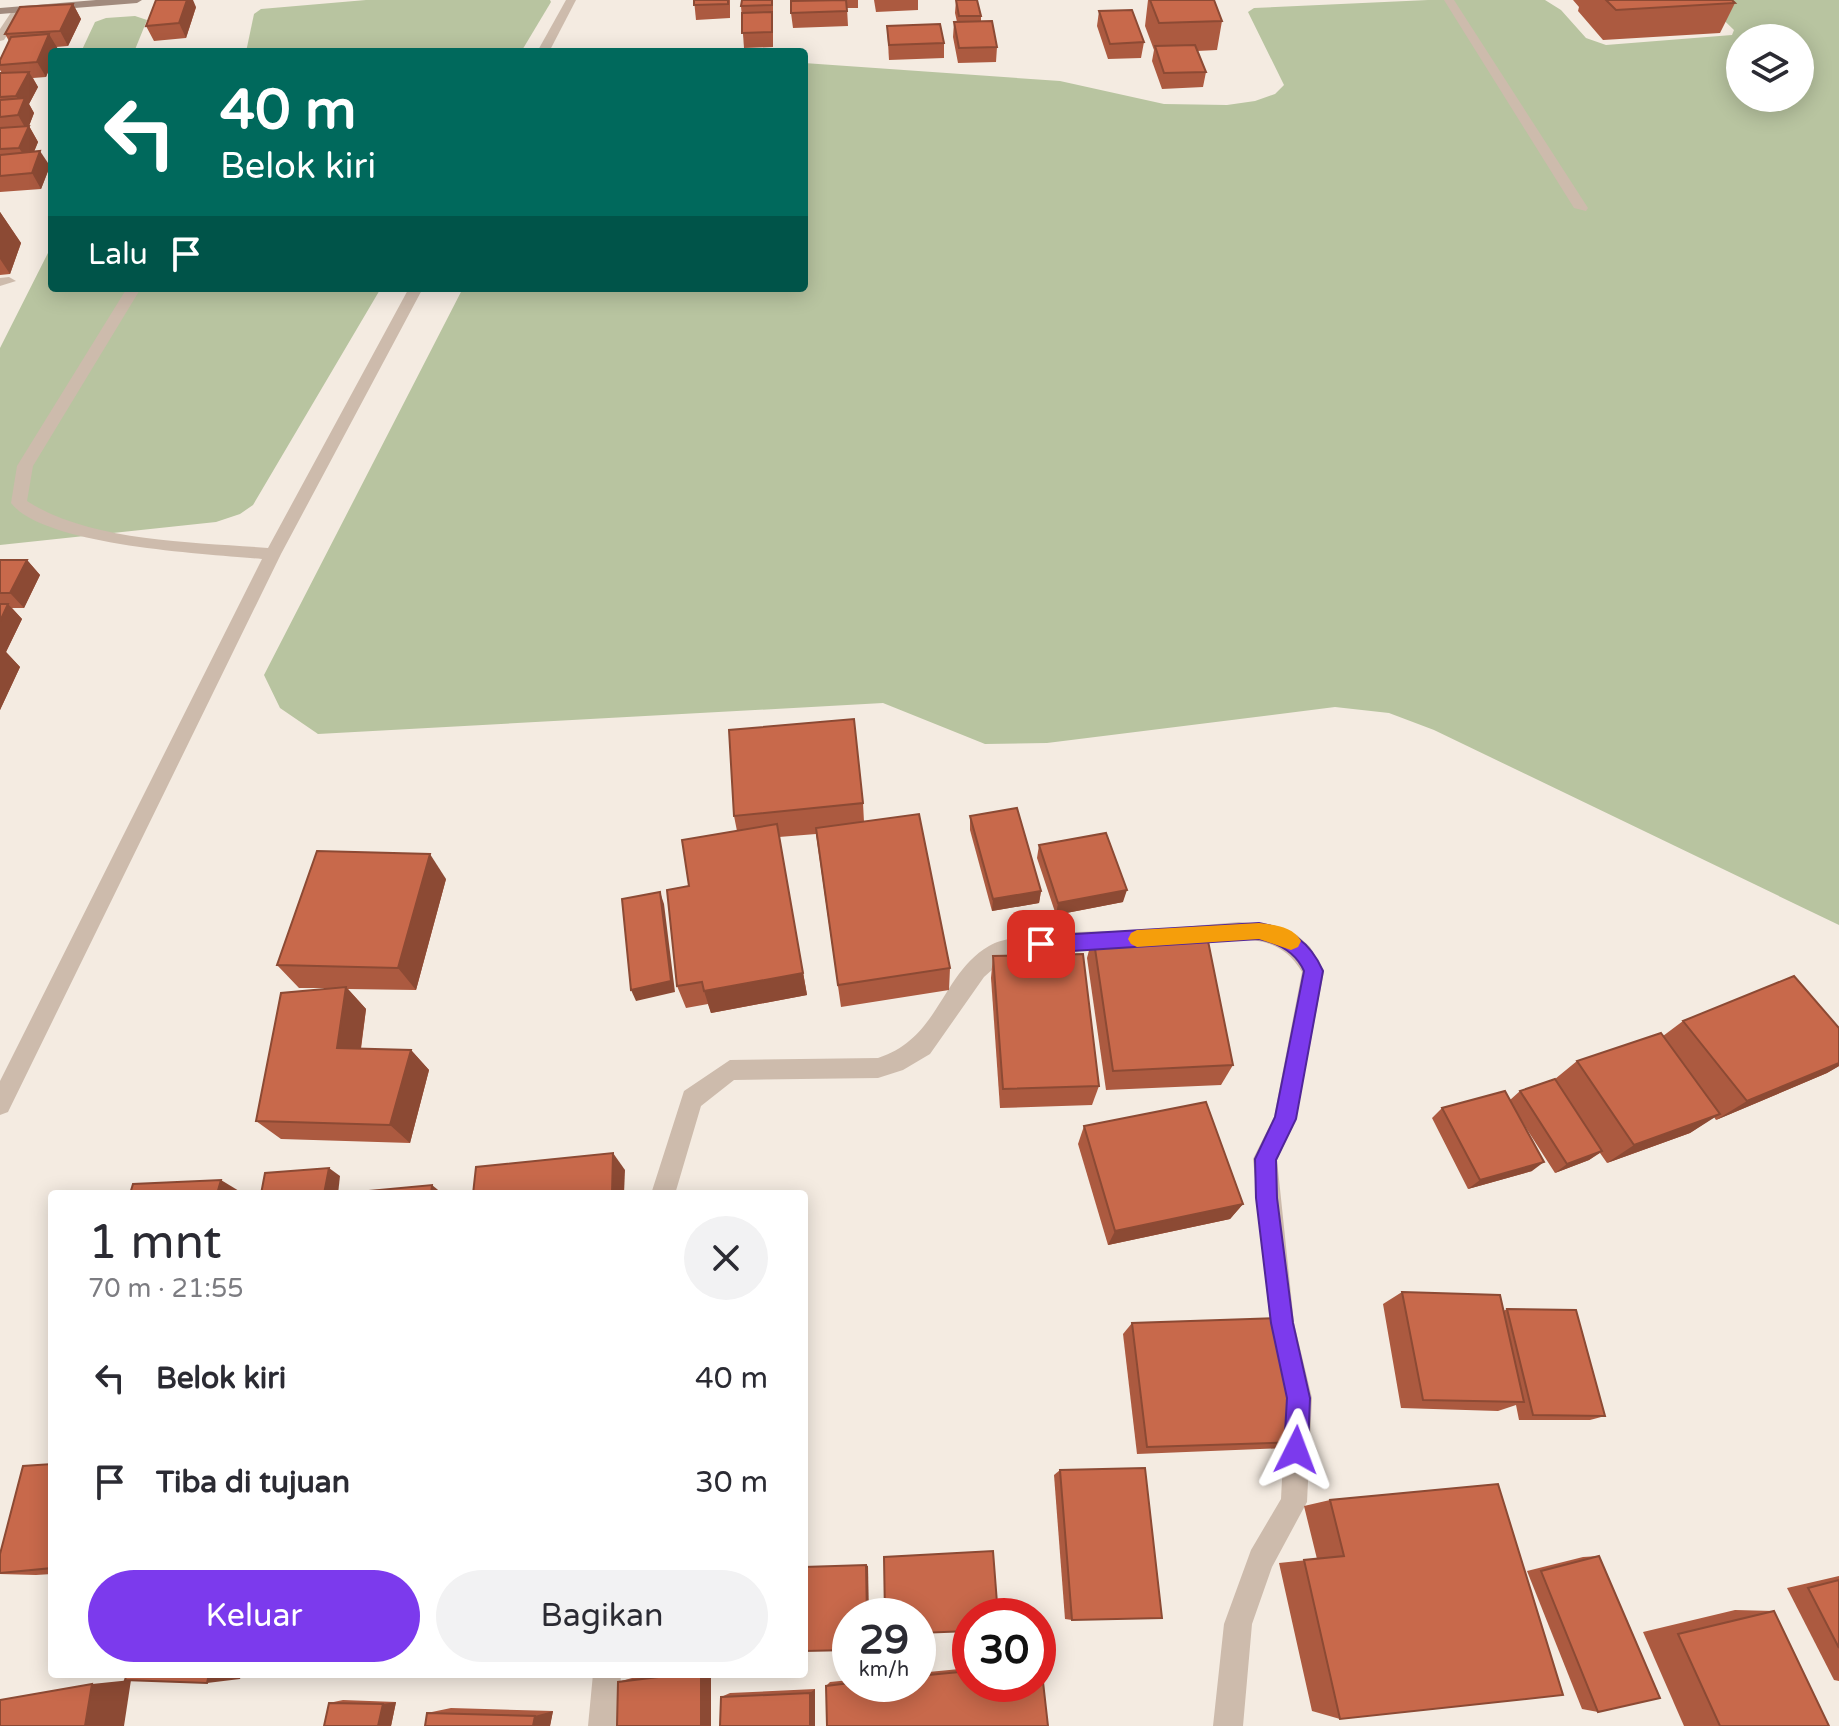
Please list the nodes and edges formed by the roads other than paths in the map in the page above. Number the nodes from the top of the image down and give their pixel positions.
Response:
1 (137, 0) edge
2 (571, 0) edge
3 (1449, 0) edge
4 (18, 10) junction
5 (0, 11) edge
6 (0, 38) edge
7 (545, 48) edge
8 (1581, 208) dead end
9 (132, 292) edge
10 (414, 292) edge
11 (273, 554) junction
12 (1165, 937) edge
13 (1134, 939) edge
14 (0, 1104) edge
15 (664, 1190) edge
16 (607, 1678) edge
17 (603, 1726) edge
18 (1228, 1726) edge

1 - 4 street
2 - 7 street
3 - 8 street
4 - 5 street
4 - 6 street
9 - 11 street
10 - 11 street
11 - 14 street
12 - 18 street
13 - 15 street
16 - 17 street

